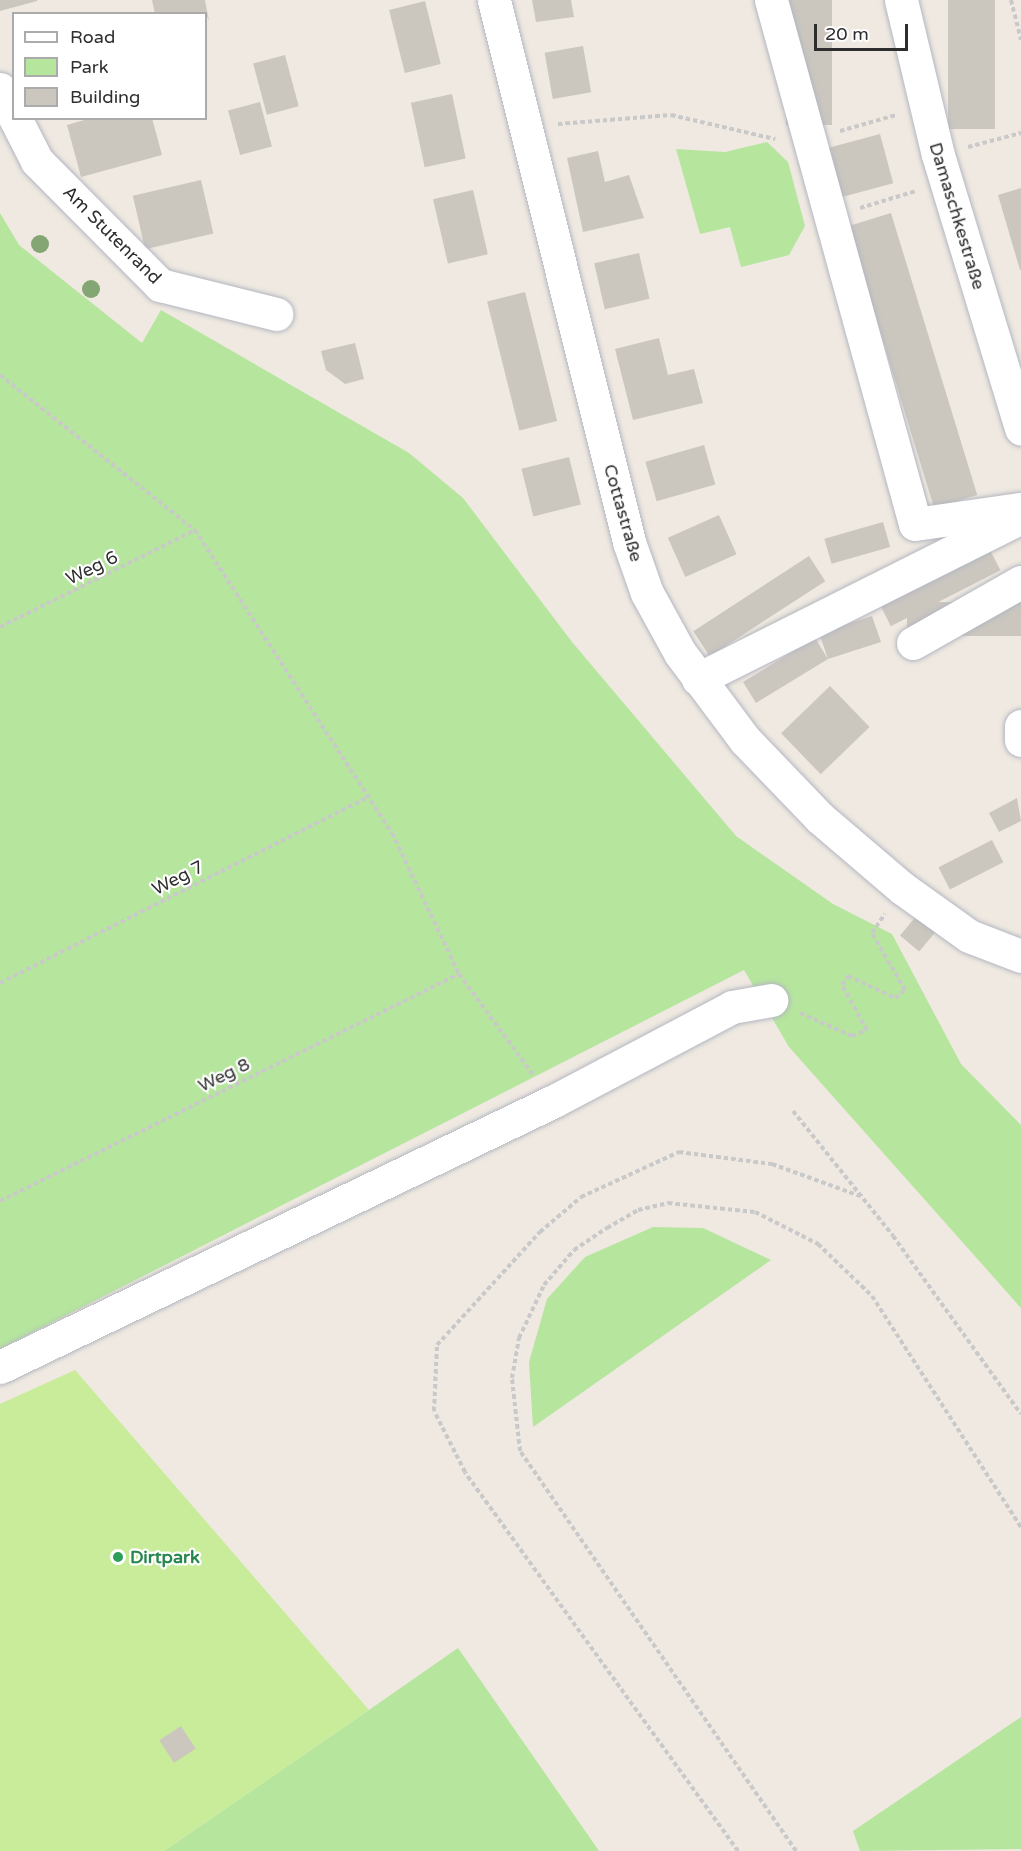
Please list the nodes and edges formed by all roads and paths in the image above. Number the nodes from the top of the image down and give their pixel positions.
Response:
1 (494, 0) edge
2 (771, 0) edge
3 (901, 0) edge
4 (1011, 0) edge
5 (1021, 40) edge
6 (0, 89) edge
7 (925, 107) junction
8 (12, 113) edge
9 (16, 120) edge
10 (525, 127) junction
11 (1021, 134) edge
12 (806, 141) junction
13 (942, 169) junction
14 (828, 218) junction
15 (276, 314) dead end
16 (0, 375) edge
17 (1021, 429) edge
18 (1021, 509) edge
19 (1021, 517) edge
20 (195, 530) junction
21 (1021, 582) edge
22 (0, 627) edge
23 (913, 643) dead end
24 (698, 679) junction
25 (1021, 726) edge
26 (1021, 740) edge
27 (369, 797) junction
28 (872, 933) dead end
29 (1021, 956) edge
30 (459, 974) junction
31 (0, 983) edge
32 (771, 1000) joint
33 (554, 1101) junction
34 (793, 1112) dead end
35 (860, 1196) junction
36 (0, 1201) edge
37 (0, 1367) edge
38 (1021, 1414) edge
39 (1021, 1527) edge
40 (738, 1851) edge
41 (796, 1851) edge

1 - 10 street, Cottastraße
2 - 12 street
3 - 7 street, Damaschkestraße
4 - 5 path
6 - 8 street, Am Stutenrand
7 - 12 path
7 - 13 street, Damaschkestraße
9 - 15 street, Am Stutenrand
10 - 12 path
10 - 24 street, Cottastraße
11 - 13 path
12 - 14 street
13 - 14 path
13 - 17 street, Damaschkestraße
14 - 18 street
16 - 20 path
19 - 24 street
20 - 22 path, Weg 6
20 - 27 path
21 - 23 street
24 - 29 street, Cottastraße
25 - 26 street
27 - 30 path
27 - 31 path, Weg 7
28 - 32 path
30 - 33 path
30 - 36 path, Weg 8
32 - 33 street
33 - 37 street
34 - 35 path
35 - 38 path
35 - 40 path
39 - 41 path

